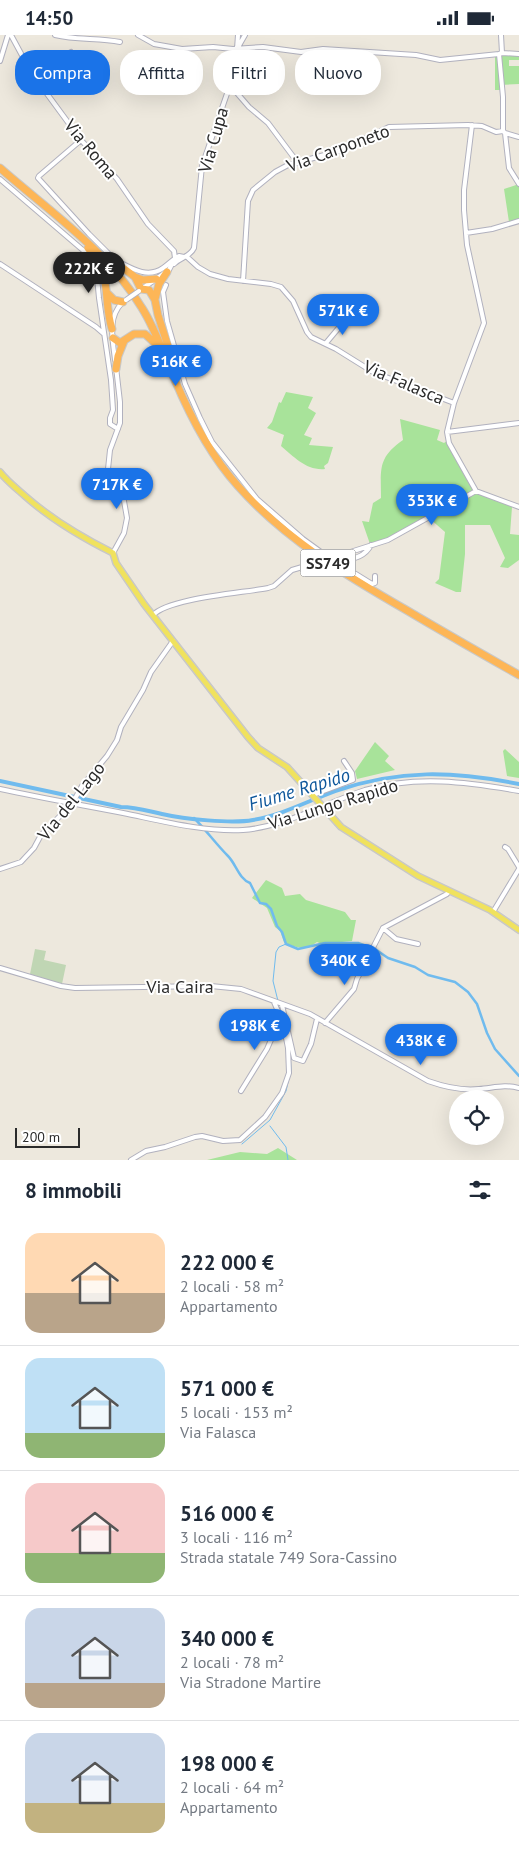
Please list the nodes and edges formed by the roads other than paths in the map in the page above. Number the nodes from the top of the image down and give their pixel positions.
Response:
1 (11, 35) edge
2 (55, 35) edge
3 (138, 35) edge
4 (238, 35) edge
5 (245, 35) edge
6 (501, 35) edge
7 (120, 42) dead end
8 (237, 49) junction
9 (19, 50) edge
10 (500, 53) junction
11 (519, 54) edge
12 (0, 61) edge
13 (48, 95) edge
14 (227, 95) edge
15 (239, 95) edge
16 (472, 125) junction
17 (504, 132) junction
18 (519, 137) edge
19 (81, 140) junction
20 (298, 163) junction
21 (0, 168) edge
22 (0, 179) edge
23 (519, 184) edge
24 (58, 217) junction
25 (519, 221) edge
26 (466, 233) junction
27 (171, 247) junction
28 (185, 257) junction
29 (175, 258) junction
30 (0, 264) edge
31 (173, 265) junction
32 (167, 272) junction
33 (135, 277) junction
34 (156, 279) junction
35 (243, 281) junction
36 (166, 285) dead end
37 (140, 290) junction
38 (108, 294) junction
39 (155, 300) junction
40 (125, 301) junction
41 (347, 317) dead end
42 (112, 329) junction
43 (104, 334) junction
44 (113, 338) junction
45 (124, 341) junction
46 (326, 343) junction
47 (116, 369) junction
48 (180, 393) junction
49 (454, 403) junction
50 (193, 419) junction
51 (519, 423) edge
52 (118, 429) junction
53 (447, 432) junction
54 (0, 472) edge
55 (476, 491) junction
56 (519, 507) edge
57 (372, 545) junction
58 (113, 553) junction
59 (336, 561) junction
60 (375, 576) dead end
61 (153, 615) junction
62 (173, 641) junction
63 (519, 675) edge
64 (344, 761) dead end
65 (0, 789) edge
66 (519, 791) edge
67 (314, 796) junction
68 (73, 802) junction
69 (322, 805) junction
70 (505, 847) dead end
71 (519, 868) edge
72 (0, 869) edge
73 (449, 891) junction
74 (493, 912) junction
75 (383, 927) junction
76 (519, 930) edge
77 (418, 944) dead end
78 (0, 968) edge
79 (274, 1002) junction
80 (282, 1005) junction
81 (281, 1017) junction
82 (318, 1019) junction
83 (325, 1023) junction
84 (519, 1089) edge
85 (241, 1091) dead end
86 (132, 1160) edge

1 - 9 street, Via Roma
1 - 12 street
2 - 7 street
3 - 8 street
4 - 8 street
5 - 8 street
6 - 10 street
8 - 10 street
10 - 11 street
10 - 17 street
13 - 19 street, Via Roma
14 - 28 street, Via Cupa
15 - 20 street
16 - 17 street, Via Carponeto
16 - 20 street, Via Carponeto
16 - 26 street
17 - 18 street, Via Carponeto
17 - 23 street
19 - 27 street, Via Roma
19 - 29 street
20 - 35 street, Via Carponeto
21 - 24 highway, SS749
22 - 43 street
24 - 33 highway
24 - 38 highway
24 - 48 highway, SS749
25 - 26 street
26 - 49 street
27 - 28 street, Via Falasca
27 - 29 street, Via Roma
28 - 29 street
28 - 31 street
28 - 35 street, Via Falasca
29 - 31 street
30 - 43 street
31 - 32 street
32 - 34 street
32 - 39 highway
33 - 34 highway
33 - 37 highway
34 - 37 street
35 - 46 street, Via Falasca
36 - 59 street
37 - 39 highway
37 - 40 street, bridge
38 - 40 highway
38 - 42 highway
39 - 50 highway
40 - 42 street
41 - 46 street
42 - 44 street
43 - 52 street
44 - 45 highway
44 - 47 street
45 - 47 highway
45 - 48 highway
46 - 49 street, Via Falasca
47 - 52 street
48 - 50 highway, SS749
49 - 53 street
50 - 63 highway, SS749
51 - 53 street
52 - 58 street
53 - 55 street
54 - 58 main road
55 - 56 street
55 - 57 street
57 - 59 street
57 - 61 street, bridge
58 - 61 main road
59 - 60 street
61 - 62 main road
62 - 67 main road
62 - 68 street, Via del Lago
64 - 67 street
65 - 68 street, Via Lungo Rapido
66 - 69 street, Via Lungo Rapido
67 - 69 main road
68 - 69 street, Via Lungo Rapido
68 - 72 street, Via del Lago
69 - 73 main road
70 - 71 street
71 - 74 street
73 - 74 main road
73 - 75 street
74 - 76 main road
75 - 77 street
75 - 83 street
78 - 79 street, Via Caira
79 - 80 street, Via Caira
79 - 81 street
80 - 82 street, Via Caira
80 - 82 street
81 - 85 street
81 - 86 street
82 - 83 street, Via Caira
83 - 84 street, Via Caira

